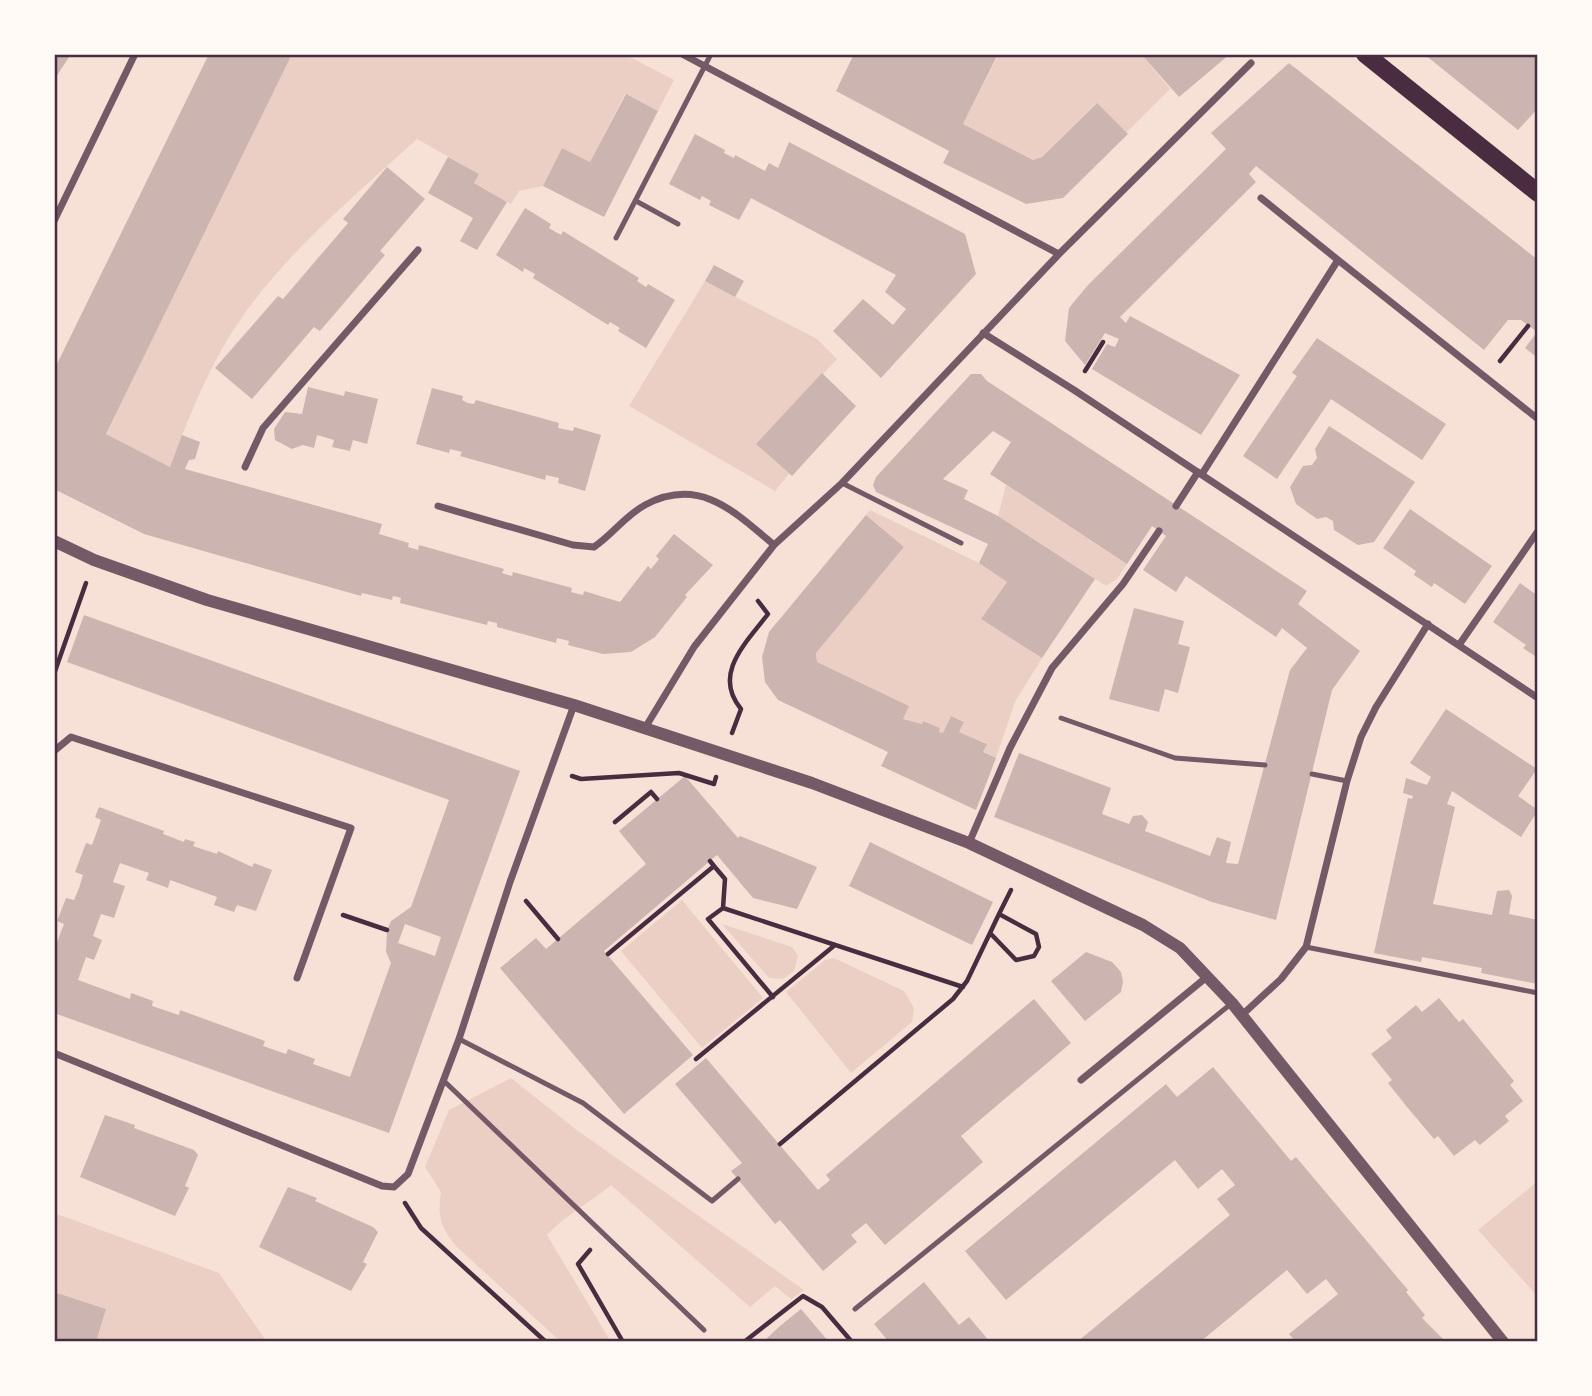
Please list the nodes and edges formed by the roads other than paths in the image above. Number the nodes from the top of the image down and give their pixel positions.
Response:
1 (135, 54) edge
2 (682, 54) edge
3 (711, 54) edge
4 (1365, 54) edge
5 (1251, 64) dead end
6 (706, 66) junction
7 (1538, 193) edge
8 (1261, 198) dead end
9 (636, 201) junction
10 (54, 221) edge
11 (678, 224) dead end
12 (616, 238) dead end
13 (418, 250) dead end
14 (1059, 254) junction
15 (1338, 260) junction
16 (983, 333) junction
17 (1538, 419) edge
18 (245, 467) dead end
19 (1200, 473) junction
20 (842, 482) junction
21 (438, 506) dead end
22 (1176, 506) dead end
23 (1538, 530) edge
24 (1159, 531) dead end
25 (54, 541) edge
26 (961, 543) dead end
27 (774, 545) junction
28 (1428, 624) junction
29 (1459, 645) junction
30 (1538, 698) edge
31 (574, 705) junction
32 (1061, 718) dead end
33 (645, 728) junction
34 (54, 751) edge
35 (1265, 765) dead end
36 (1312, 774) dead end
37 (1347, 781) junction
38 (969, 844) junction
39 (1306, 947) junction
40 (1208, 976) junction
41 (297, 978) dead end
42 (1538, 993) edge
43 (1232, 1003) junction
44 (1242, 1015) junction
45 (459, 1039) junction
46 (54, 1053) edge
47 (443, 1080) junction
48 (1081, 1080) dead end
49 (738, 1179) dead end
50 (855, 1309) dead end
51 (704, 1330) dead end
52 (1503, 1342) edge

1 - 10 street
2 - 6 street
3 - 6 lane
4 - 7 main road
5 - 14 street
6 - 9 lane
6 - 14 street
8 - 15 street
9 - 11 lane
9 - 12 lane
13 - 18 street
14 - 16 street
15 - 17 street
15 - 19 street
16 - 19 street
16 - 20 street
19 - 22 street
19 - 28 street
20 - 26 lane
20 - 27 street
21 - 27 street
23 - 29 street
24 - 38 street
25 - 31 street
27 - 33 street
28 - 29 street
28 - 37 street
29 - 30 street
31 - 33 street
31 - 45 street
32 - 35 lane
33 - 38 street
34 - 41 street
36 - 37 lane
37 - 39 street
38 - 40 street
39 - 42 lane
39 - 44 street
40 - 43 street
40 - 48 street
43 - 44 street
43 - 50 lane
44 - 52 street
45 - 47 street
45 - 49 lane
46 - 47 street
47 - 51 lane

